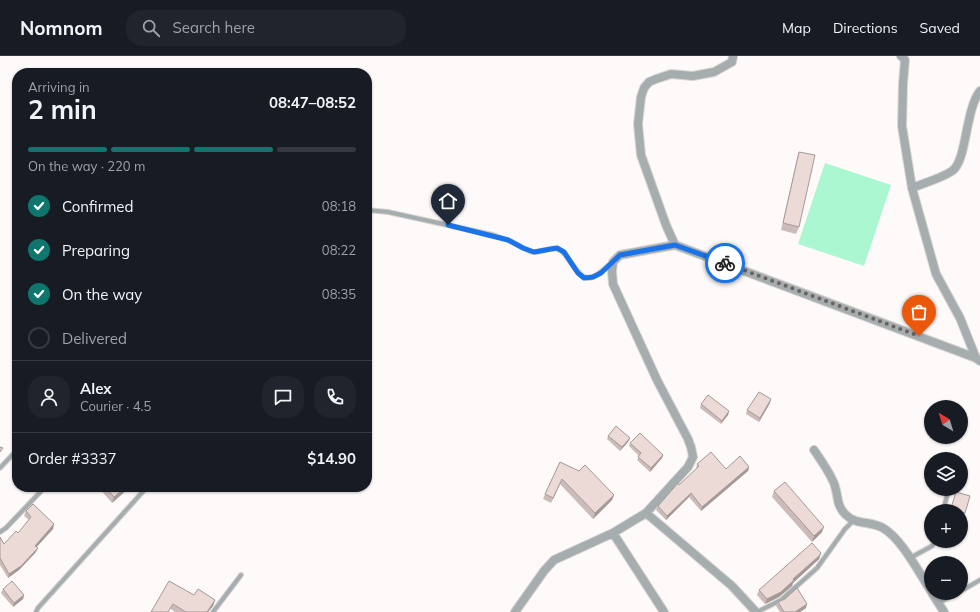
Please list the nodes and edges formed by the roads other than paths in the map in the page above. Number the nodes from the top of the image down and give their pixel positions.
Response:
1 (733, 56) edge
2 (901, 56) edge
3 (980, 91) edge
4 (912, 188) junction
5 (372, 210) edge
6 (675, 245) junction
7 (613, 262) junction
8 (978, 359) edge
9 (814, 450) dead end
10 (12, 455) edge
11 (0, 468) edge
12 (39, 492) edge
13 (142, 492) edge
14 (646, 513) junction
15 (853, 521) junction
16 (0, 532) edge
17 (613, 533) junction
18 (928, 548) edge
19 (910, 558) junction
20 (241, 575) dead end
21 (924, 580) edge
22 (980, 580) edge
23 (968, 587) edge
24 (936, 600) edge
25 (944, 600) edge
26 (938, 603) junction
27 (661, 611) edge
28 (36, 612) edge
29 (213, 612) edge
30 (515, 612) edge
31 (756, 612) edge
32 (944, 612) edge

1 - 6 street
2 - 4 street
3 - 4 street
4 - 8 street
5 - 7 lane
6 - 7 street
6 - 8 street
7 - 14 street
9 - 15 street
10 - 11 lane
12 - 16 lane
13 - 28 lane
14 - 17 street
14 - 31 street
15 - 19 street
15 - 31 lane
17 - 27 street
17 - 30 street
18 - 19 lane
19 - 21 street
20 - 29 lane
22 - 23 lane
24 - 26 street
25 - 26 lane
26 - 32 street

